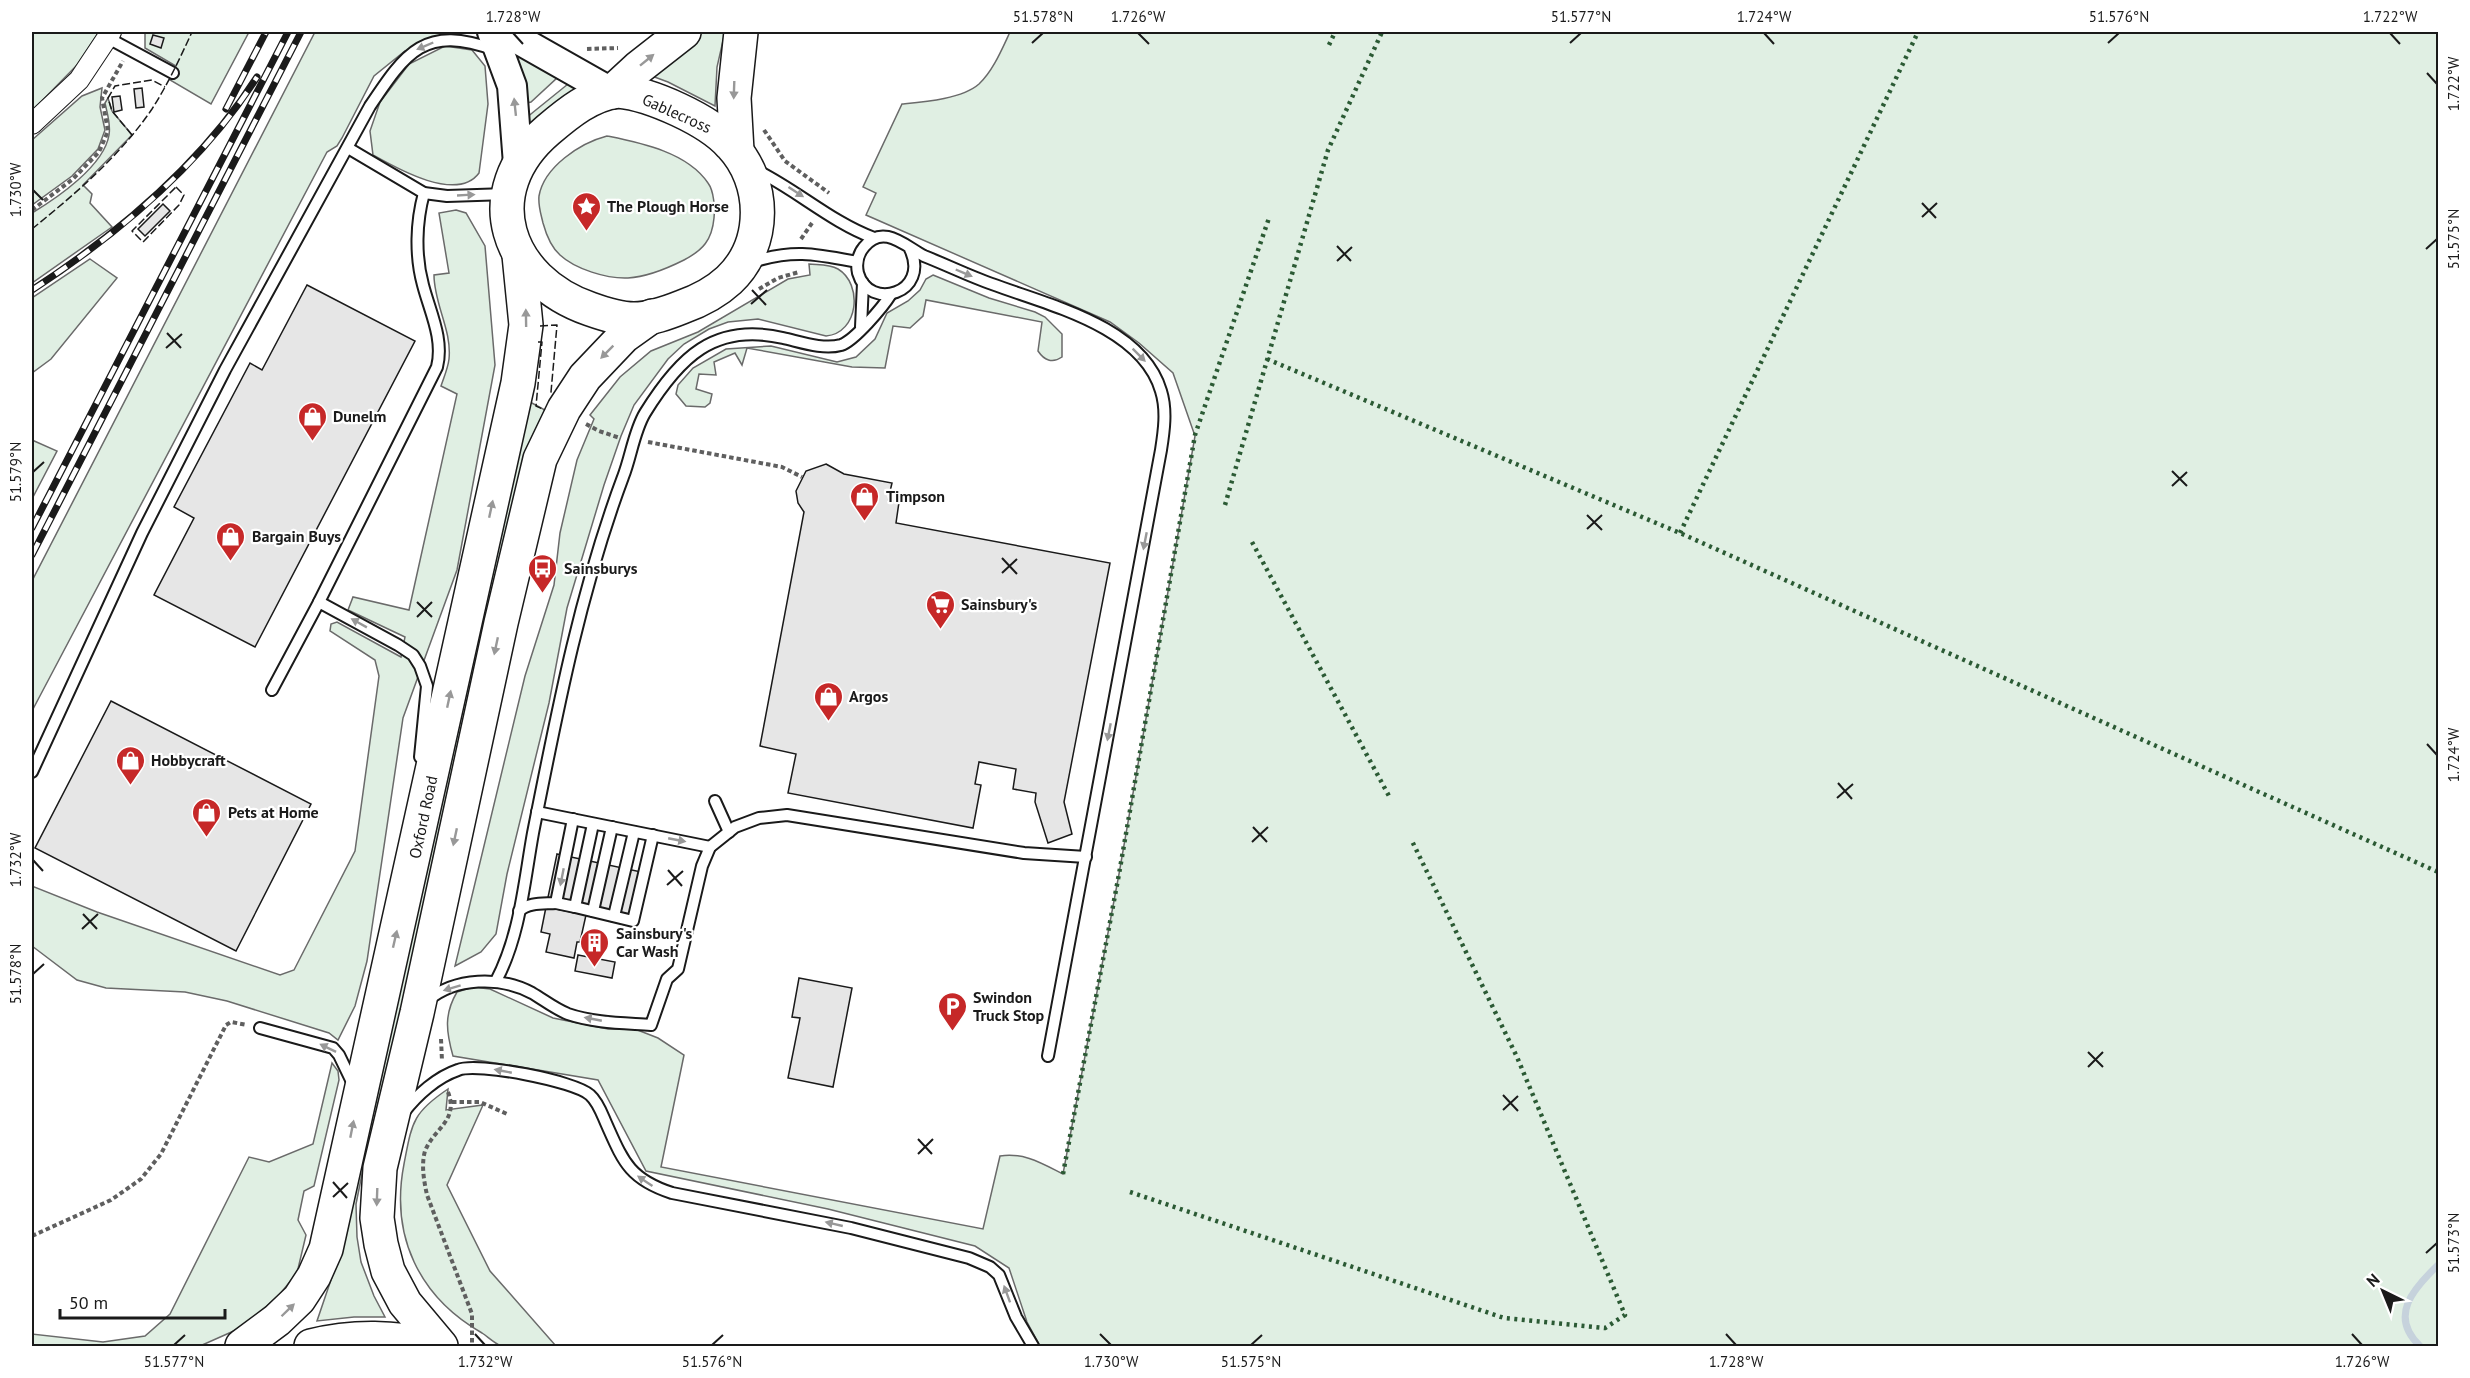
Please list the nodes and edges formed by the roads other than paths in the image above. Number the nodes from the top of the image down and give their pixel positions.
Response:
1 (684, 32) edge
2 (741, 32) edge
3 (109, 35) edge
4 (512, 38) edge
5 (173, 73) dead end
6 (612, 92) junction
7 (32, 124) edge
8 (348, 148) junction
9 (741, 158) junction
10 (513, 179) junction
11 (424, 193) junction
12 (874, 238) junction
13 (910, 249) junction
14 (519, 255) junction
15 (857, 262) junction
16 (740, 267) junction
17 (863, 283) junction
18 (891, 294) junction
19 (652, 316) junction
20 (861, 327) junction
21 (319, 602) junction
22 (272, 690) dead end
23 (32, 772) edge
24 (715, 801) dead end
25 (537, 812) junction
26 (573, 819) junction
27 (593, 824) junction
28 (612, 827) junction
29 (634, 832) junction
30 (729, 832) junction
31 (653, 835) junction
32 (710, 847) junction
33 (1086, 857) junction
34 (409, 880) junction
35 (556, 903) junction
36 (575, 907) junction
37 (519, 911) junction
38 (593, 911) junction
39 (614, 916) junction
40 (496, 981) junction
41 (417, 1012) junction
42 (260, 1028) road end
43 (1048, 1056) dead end
44 (358, 1095) junction
45 (387, 1140) junction
46 (242, 1347) edge
47 (311, 1347) edge
48 (440, 1347) edge
49 (1033, 1347) edge

6 -> 1 highway
2 -> 9 highway
3 - 5 lane
3 - 7 street
4 - 6 street
4 -> 8 lane
10 -> 4 street
6 - 9 highway, Gablecross
6 - 10 highway
8 - 11 lane
8 - 23 lane
9 -> 12 lane
9 - 16 highway, Gablecross
11 -> 10 lane
10 - 14 highway, Gablecross
11 - 21 lane
12 - 13 lane
12 - 15 lane
13 - 18 lane
13 -> 33 lane
14 - 19 highway, Gablecross
34 -> 14 highway, Oxford Road
15 - 16 lane
15 - 17 lane
16 - 19 highway, Gablecross
17 - 18 lane
17 - 20 lane
18 - 20 lane
19 -> 41 highway
20 - 25 lane
21 - 22 lane
34 -> 21 lane
24 - 30 lane
25 - 26 lane
25 - 37 lane
26 - 27 lane
26 -> 35 lane
27 - 28 lane
27 - 36 lane
28 - 29 lane
28 - 38 lane
29 - 31 lane
29 - 39 lane
30 - 32 lane
30 - 33 lane
31 -> 32 lane
31 - 39 lane
32 -> 40 lane
33 - 43 lane
44 -> 34 highway, Oxford Road
35 - 36 lane
35 - 37 lane
36 - 38 lane
37 - 40 lane
38 - 39 lane
40 -> 41 lane
41 - 45 highway
44 -> 42 lane
46 -> 44 highway, Oxford Road
45 -> 48 highway
49 -> 45 lane
47 - 48 highway

